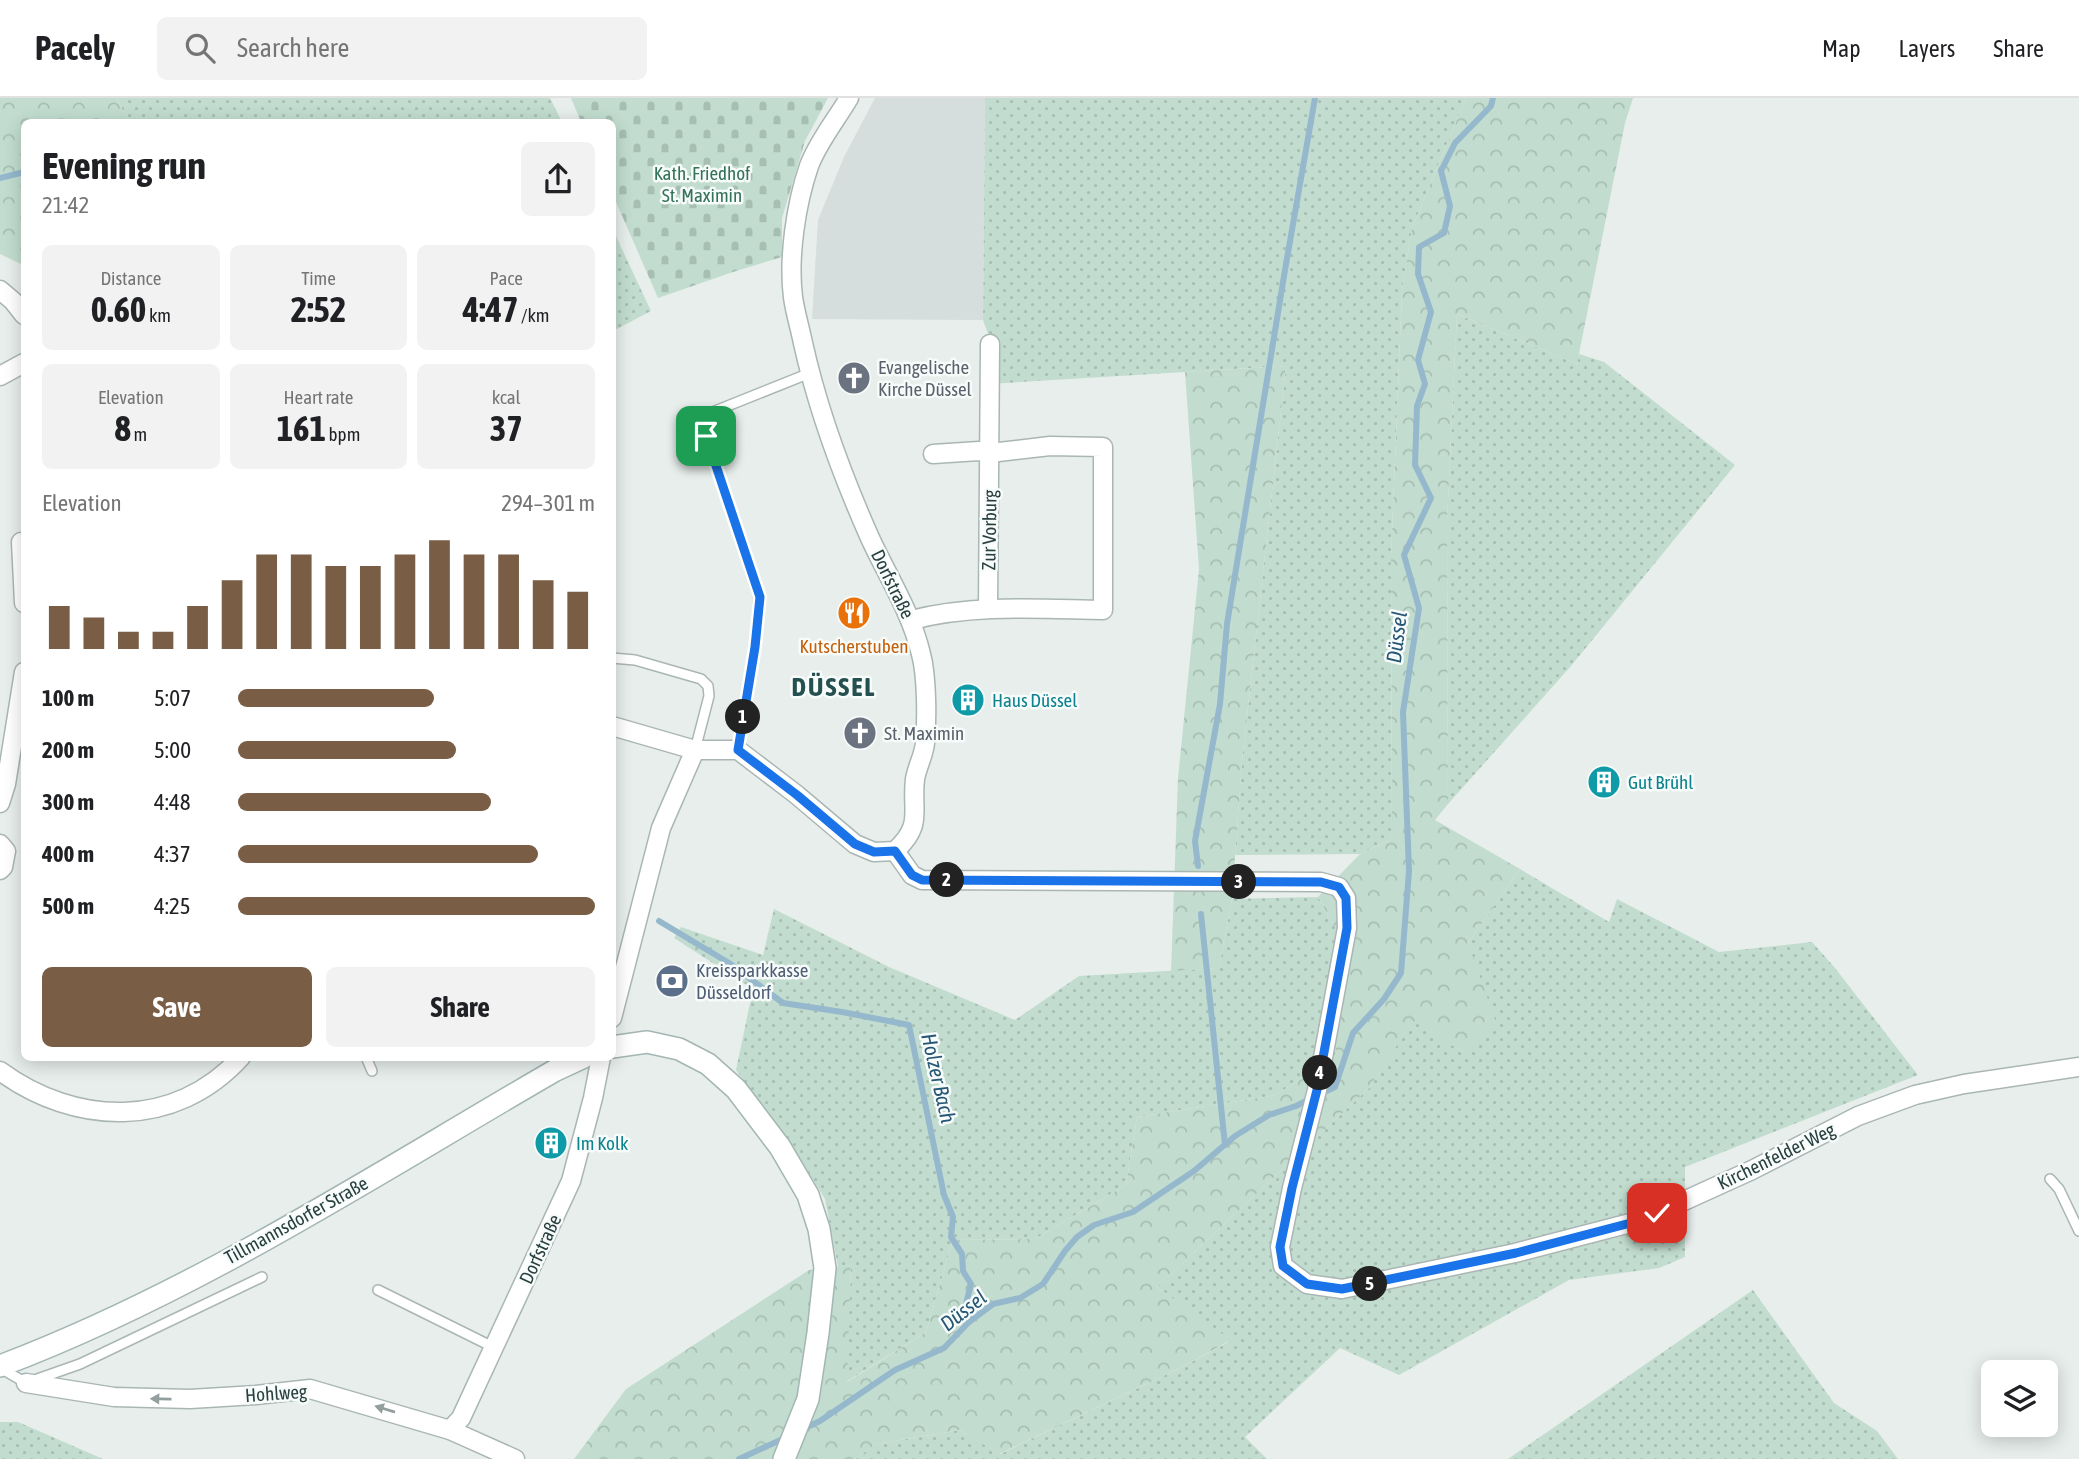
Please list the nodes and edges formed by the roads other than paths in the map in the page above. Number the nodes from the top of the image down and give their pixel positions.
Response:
1 (849, 98) edge
2 (0, 290) edge
3 (21, 311) edge
4 (990, 344) dead end
5 (21, 365) edge
6 (810, 373) junction
7 (0, 376) edge
8 (990, 453) junction
9 (933, 454) dead end
10 (988, 608) junction
11 (912, 621) junction
12 (616, 658) edge
13 (21, 691) edge
14 (616, 727) edge
15 (695, 750) junction
16 (738, 750) junction
17 (0, 803) edge
18 (0, 844) edge
19 (895, 851) junction
20 (0, 870) edge
21 (616, 1003) edge
22 (616, 1046) edge
23 (236, 1061) edge
24 (368, 1061) edge
25 (576, 1061) edge
26 (600, 1061) edge
27 (2079, 1067) edge
28 (0, 1071) edge
29 (372, 1071) dead end
30 (2050, 1179) dead end
31 (2079, 1231) edge
32 (262, 1277) dead end
33 (378, 1290) dead end
34 (495, 1348) junction
35 (0, 1367) edge
36 (26, 1383) junction
37 (450, 1430) junction
38 (786, 1456) edge
39 (515, 1459) edge

1 - 6 street, Dorfstraße
2 - 3 street
4 - 8 street, Zur Vorburg
5 - 7 street
6 - 11 street, Dorfstraße
6 - 16 lane
8 - 9 street
8 - 10 street, Zur Vorburg
8 - 10 street
10 - 11 street
11 - 19 street, Dorfstraße
12 - 15 lane
13 - 17 street
14 - 15 street
15 - 16 street
15 - 21 street
16 - 19 street
18 - 20 street
19 - 27 street, Kirchenfelder Weg
22 - 38 main road
23 - 28 street
24 - 29 lane
25 - 35 main road, Tillmannsdorfer Straße
26 - 34 street, Dorfstraße
30 - 31 lane
32 - 36 lane
33 - 34 lane
34 - 37 street, Dorfstraße
35 - 36 lane, Hohlweg
37 -> 36 street, Hohlweg
37 - 39 street, Hohlweg

